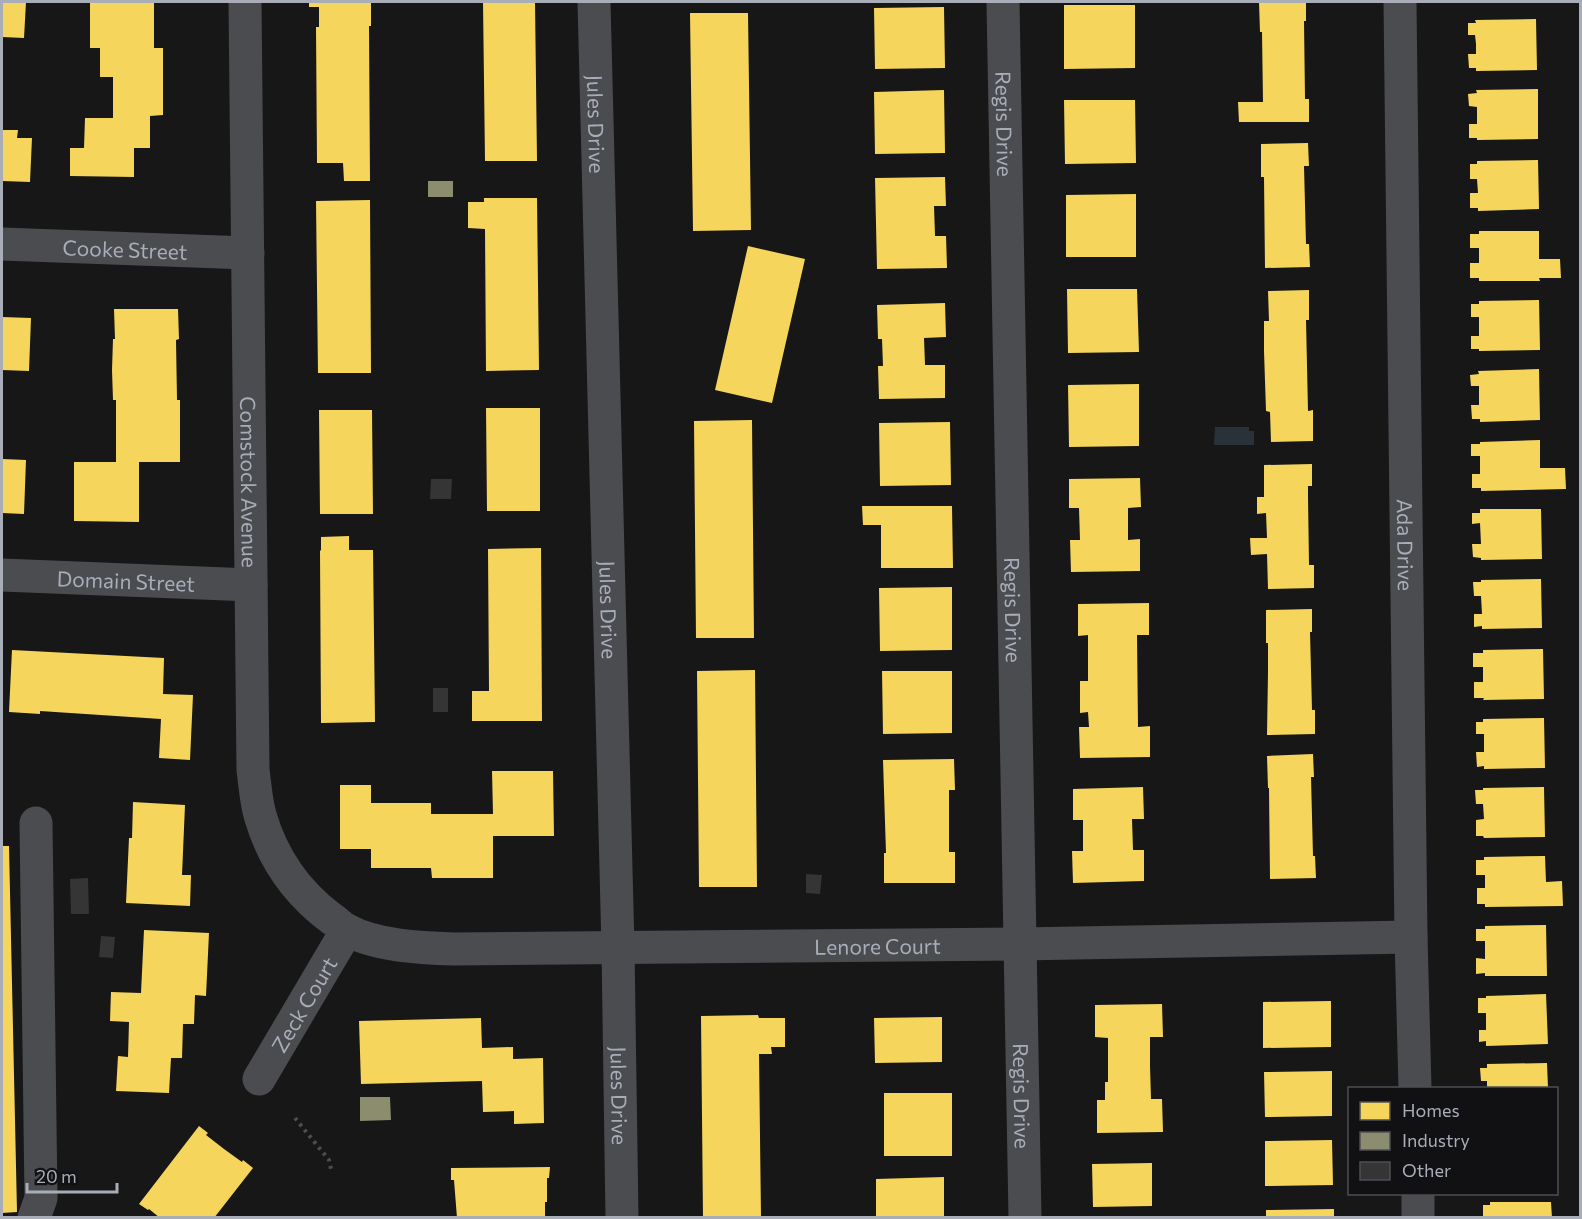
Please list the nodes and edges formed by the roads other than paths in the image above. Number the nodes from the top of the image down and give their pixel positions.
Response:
1 (244, 2) edge
2 (594, 2) edge
3 (1003, 2) edge
4 (1401, 2) edge
5 (2, 244) edge
6 (248, 253) junction
7 (2, 575) edge
8 (251, 585) junction
9 (36, 824) dead end
10 (347, 930) junction
11 (1411, 936) junction
12 (1020, 944) junction
13 (618, 948) junction
14 (260, 1079) dead end
15 (1415, 1087) edge
16 (1418, 1195) edge
17 (33, 1218) edge
18 (622, 1218) edge
19 (1025, 1218) edge
20 (1418, 1218) edge

1 - 6 street, Comstock Avenue
2 - 13 street, Jules Drive
3 - 12 street, Regis Drive
4 - 11 street, Ada Drive
5 - 6 street, Cooke Street
6 - 8 street, Comstock Avenue
7 - 8 street, Domain Street
8 - 10 street, Comstock Avenue
9 - 17 street
10 - 13 street, Lenore Court
10 - 14 street, Zeck Court
11 - 12 street, Lenore Court
11 - 15 street, Ada Drive
12 - 13 street, Lenore Court
12 - 19 street, Regis Drive
13 - 18 street, Jules Drive
16 - 20 street

